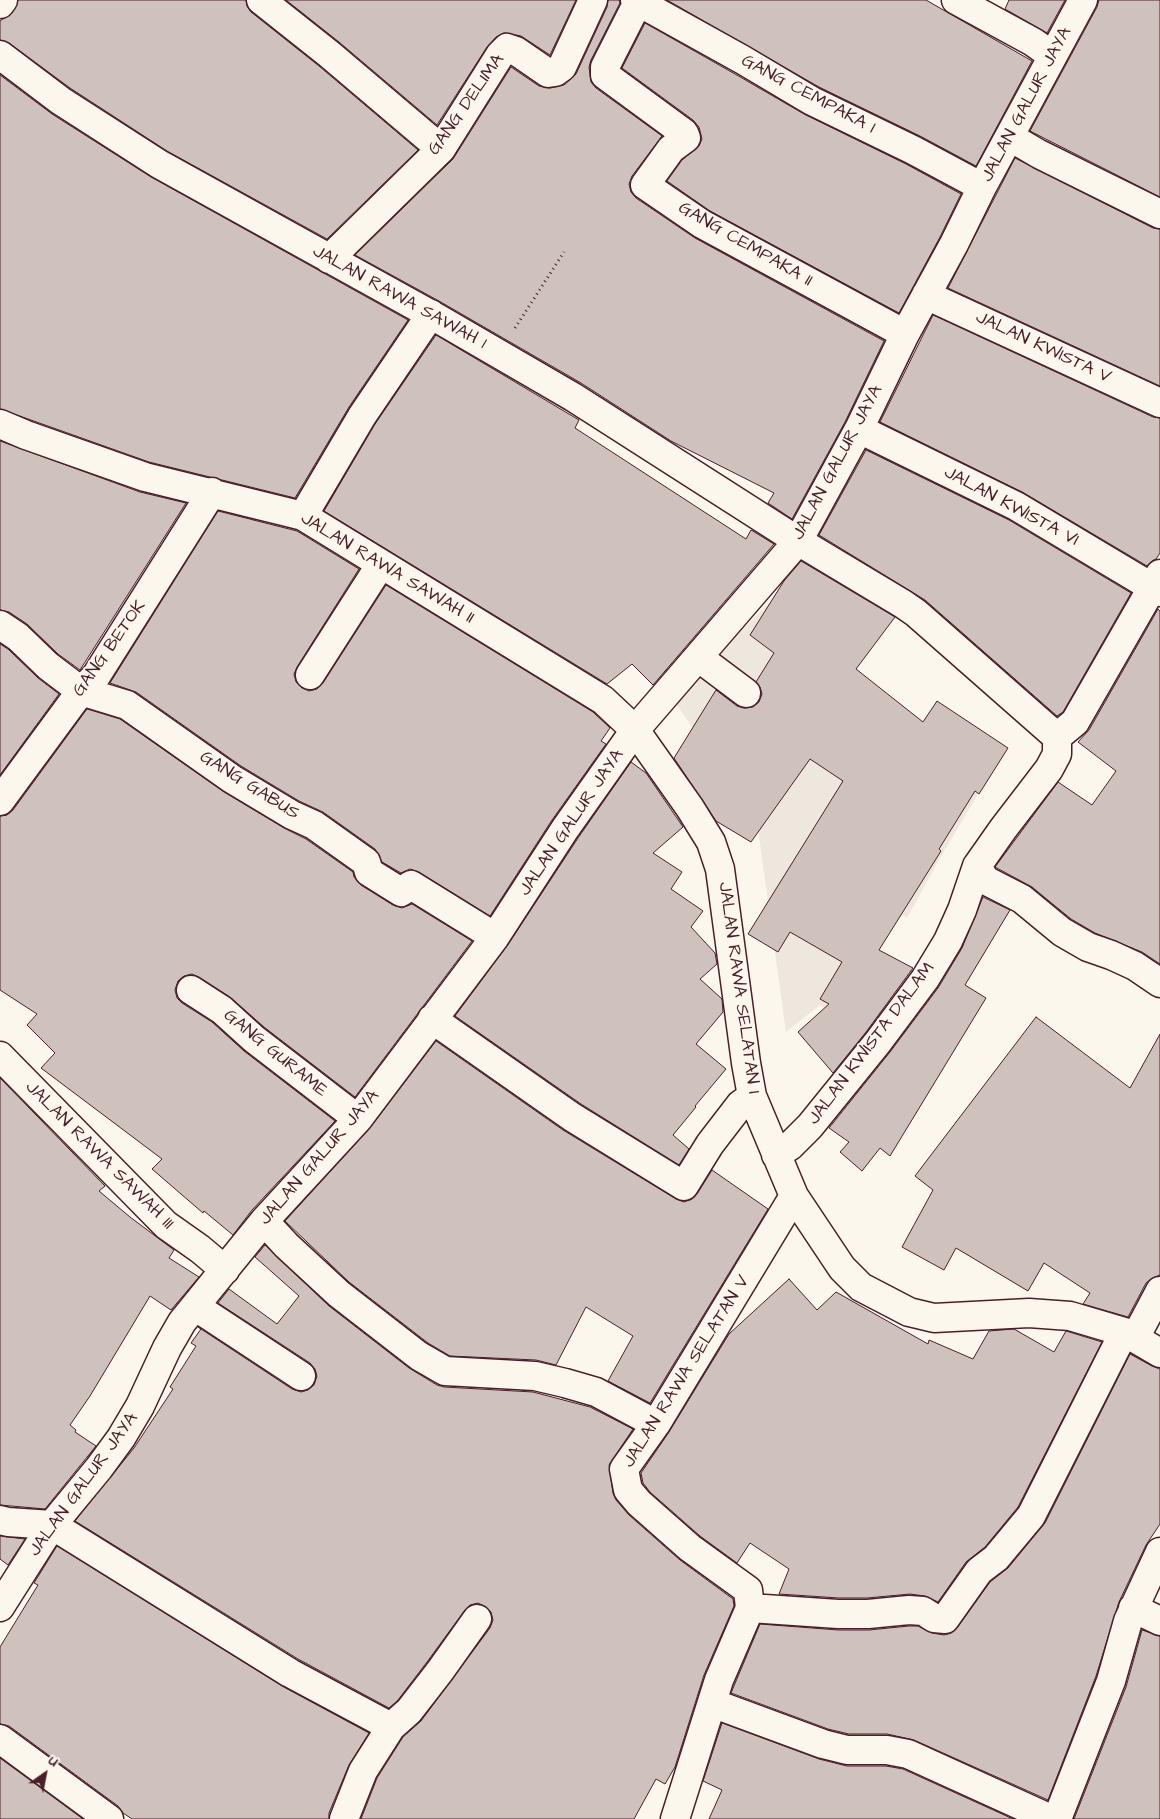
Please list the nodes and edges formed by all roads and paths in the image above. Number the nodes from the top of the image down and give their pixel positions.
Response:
1 (3, 0) edge
2 (261, 0) edge
3 (593, 0) edge
4 (956, 0) edge
5 (1083, 0) edge
6 (636, 1) edge
7 (0, 4) edge
8 (0, 55) edge
9 (1053, 56) junction
10 (1010, 137) junction
11 (441, 149) junction
12 (982, 187) junction
13 (1160, 214) edge
14 (564, 252) dead end
15 (329, 259) junction
16 (926, 295) junction
17 (430, 314) junction
18 (905, 334) junction
19 (499, 354) junction
20 (1160, 404) edge
21 (0, 424) edge
22 (858, 430) junction
23 (212, 492) junction
24 (303, 516) junction
25 (798, 541) junction
26 (382, 564) junction
27 (1158, 584) edge
28 (0, 625) edge
29 (698, 657) junction
30 (310, 674) dead end
31 (81, 691) junction
32 (746, 693) dead end
33 (636, 730) junction
34 (1058, 737) junction
35 (0, 801) edge
36 (978, 866) junction
37 (495, 937) junction
38 (1160, 983) edge
39 (191, 990) dead end
40 (432, 1019) junction
41 (0, 1056) edge
42 (752, 1096) junction
43 (358, 1119) junction
44 (776, 1155) junction
45 (794, 1196) junction
46 (264, 1221) junction
47 (225, 1270) junction
48 (1160, 1291) edge
49 (196, 1307) junction
50 (1130, 1335) junction
51 (1160, 1353) edge
52 (301, 1376) dead end
53 (656, 1424) junction
54 (0, 1520) edge
55 (52, 1525) junction
56 (1160, 1552) edge
57 (0, 1607) edge
58 (750, 1608) junction
59 (1133, 1608) junction
60 (477, 1619) dead end
61 (1160, 1620) edge
62 (712, 1703) junction
63 (391, 1728) junction
64 (0, 1739) edge
65 (110, 1819) edge
66 (344, 1819) edge
67 (676, 1819) edge
68 (1051, 1819) edge
69 (1057, 1819) edge

1 - 7 street
2 - 11 street
3 - 11 street, GANG DELIMA
4 - 9 street
5 - 9 street, JALAN GALUR JAYA
6 - 12 street, GANG CEMPAKA I
6 - 18 street, GANG CEMPAKA II
8 - 15 street, JALAN RAWA SAWAH 1
9 - 10 street, JALAN GALUR JAYA
10 - 12 street, JALAN GALUR JAYA
10 - 13 street
11 - 15 street, GANG DELIMA
12 - 16 street, JALAN GALUR JAYA
14 - 19 path
15 - 17 street, JALAN RAWA SAWAH 1
16 - 18 street, JALAN GALUR JAYA
16 - 20 street, JALAN KWISTA V
17 - 19 street, JALAN RAWA SAWAH 1
17 - 24 street
18 - 22 street, JALAN GALUR JAYA
19 - 25 street, JALAN RAWA SAWAH 1
21 - 23 street, JALAN RAWA SAWAH II
22 - 25 street, JALAN GALUR JAYA
22 - 27 street, JALAN KWISTA VI
23 - 24 street, JALAN RAWA SAWAH II
23 - 31 street, GANG BETOK
24 - 26 street, JALAN RAWA SAWAH II
25 - 29 street, JALAN GALUR JAYA
25 - 34 street
26 - 30 street
26 - 33 street, JALAN RAWA SAWAH II
27 - 34 street
28 - 31 street, GANG GABUS
29 - 32 street
29 - 33 street, JALAN GALUR JAYA
31 - 35 street, GANG BETOK
31 - 37 street, GANG GABUS
33 - 37 street, JALAN GALUR JAYA
33 - 42 street, JALAN RAWA SELATAN I
34 - 36 street, JALAN KWISTA DALAM
36 - 38 street
36 - 44 street, JALAN KWISTA DALAM
37 - 40 street, JALAN GALUR JAYA
39 - 43 street, GANG GURAME
40 - 42 street
40 - 43 street, JALAN GALUR JAYA
41 - 47 street, JALAN RAWA SAWAH III
42 - 44 street, JALAN RAWA SELATAN I
43 - 46 street, JALAN GALUR JAYA
44 - 45 street, JALAN RAWA SELATAN I
45 - 50 street, JALAN RAWA SELATAN I
45 - 53 street, JALAN RAWA SELATAN V
46 - 47 street, JALAN GALUR JAYA
46 - 53 street
47 - 49 street, JALAN GALUR JAYA
48 - 50 street
49 - 52 street
49 - 55 street, JALAN GALUR JAYA
50 - 51 street, JALAN RAWA SELATAN I
50 - 58 street
53 - 58 street, JALAN RAWA SELATAN V
54 - 55 street
55 - 57 street, JALAN GALUR JAYA
55 - 63 street
56 - 59 street
58 - 62 street
59 - 61 street
59 - 69 street
60 - 63 street
62 - 67 street
62 - 68 street
63 - 66 street
64 - 65 street

